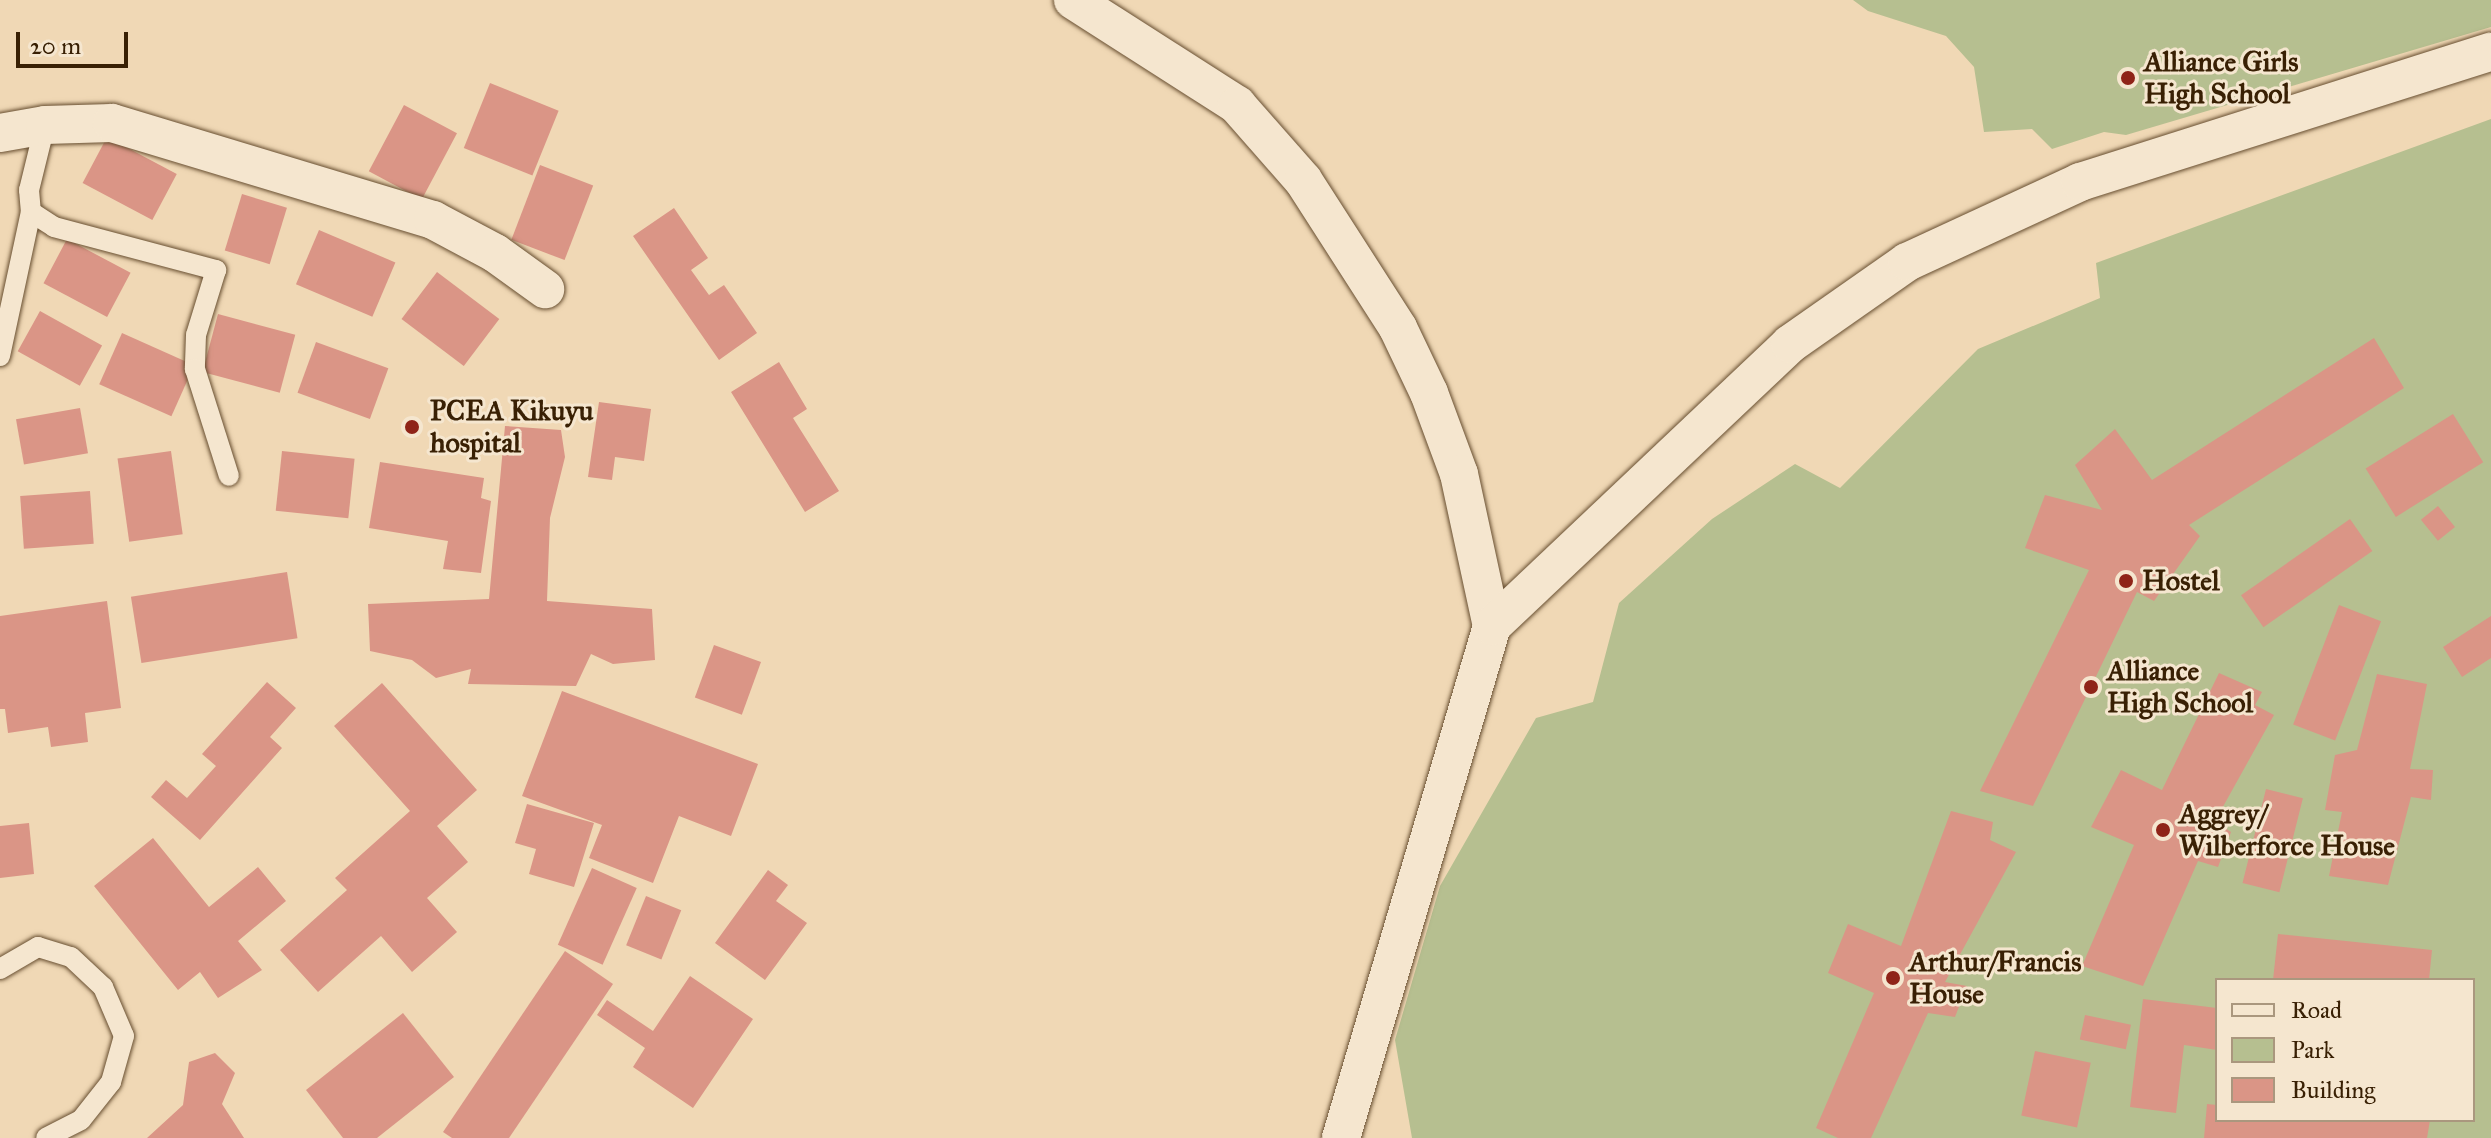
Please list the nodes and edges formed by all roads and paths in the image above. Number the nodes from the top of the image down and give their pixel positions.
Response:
1 (1073, 0) edge
2 (2491, 52) edge
3 (45, 125) junction
4 (0, 133) edge
5 (31, 212) junction
6 (545, 289) dead end
7 (0, 356) edge
8 (229, 476) dead end
9 (1492, 626) junction
10 (0, 969) edge
11 (46, 1138) edge
12 (1341, 1138) edge

1 - 9 street
2 - 9 street
3 - 4 street
3 - 5 lane
3 - 6 street
5 - 7 lane
5 - 8 lane
9 - 12 street
10 - 11 lane

